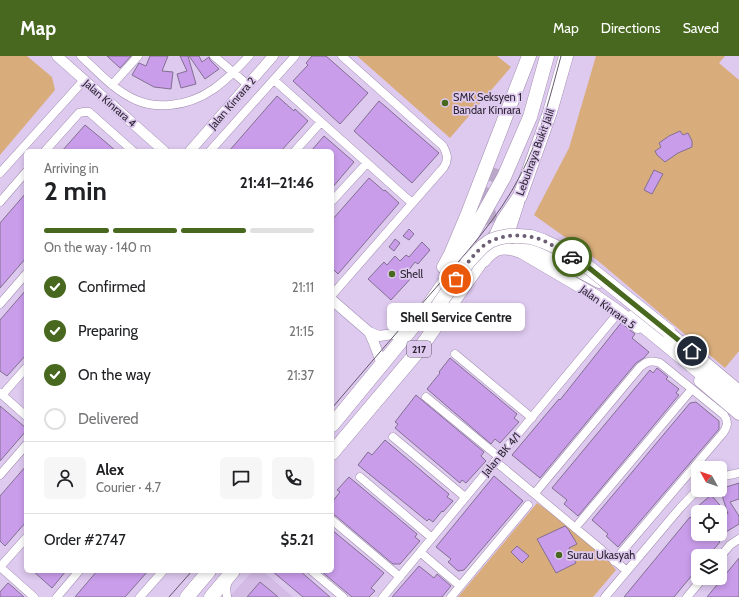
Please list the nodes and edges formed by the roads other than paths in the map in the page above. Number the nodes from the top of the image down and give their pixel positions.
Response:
1 (57, 56) edge
2 (81, 56) edge
3 (138, 56) edge
4 (214, 56) edge
5 (248, 56) edge
6 (273, 56) edge
7 (295, 56) edge
8 (342, 56) edge
9 (529, 56) edge
10 (542, 56) edge
11 (547, 56) edge
12 (566, 56) edge
13 (576, 56) edge
14 (234, 73) junction
15 (84, 80) junction
16 (274, 80) junction
17 (112, 85) junction
18 (248, 85) junction
19 (550, 112) junction
20 (321, 122) junction
21 (47, 149) edge
22 (131, 149) edge
23 (162, 149) edge
24 (192, 149) edge
25 (212, 149) edge
26 (297, 149) edge
27 (367, 163) junction
28 (498, 169) tunnel mouth
29 (0, 173) edge
30 (24, 174) edge
31 (520, 196) junction
32 (334, 200) edge
33 (0, 202) edge
34 (412, 203) junction
35 (24, 276) edge
36 (468, 280) junction
37 (334, 293) edge
38 (334, 302) edge
39 (0, 304) edge
40 (619, 312) junction
41 (633, 317) dead end
42 (668, 331) junction
43 (368, 332) junction
44 (400, 333) junction
45 (455, 354) dead end
46 (380, 359) junction
47 (24, 370) edge
48 (364, 388) junction
49 (692, 389) junction
50 (739, 391) edge
51 (1, 394) edge
52 (426, 397) dead end
53 (739, 404) edge
54 (348, 406) junction
55 (24, 414) edge
56 (739, 414) edge
57 (532, 418) junction
58 (334, 423) edge
59 (393, 437) dead end
60 (24, 447) edge
61 (334, 451) edge
62 (497, 459) junction
63 (739, 473) edge
64 (0, 475) edge
65 (727, 476) edge
66 (360, 477) dead end
67 (535, 493) junction
68 (691, 496) edge
69 (466, 497) junction
70 (528, 505) dead end
71 (334, 522) edge
72 (576, 528) junction
73 (432, 538) junction
74 (739, 539) edge
75 (24, 540) edge
76 (727, 549) edge
77 (420, 552) junction
78 (614, 561) junction
79 (0, 567) edge
80 (627, 571) junction
81 (77, 573) edge
82 (161, 573) edge
83 (207, 573) edge
84 (314, 573) edge
85 (231, 574) edge
86 (400, 577) junction
87 (697, 585) edge
88 (460, 586) junction
89 (34, 597) edge
90 (57, 597) edge
91 (140, 597) edge
92 (187, 597) edge
93 (211, 597) edge
94 (226, 597) edge
95 (343, 597) edge
96 (383, 597) edge
97 (451, 597) edge
98 (605, 597) edge
99 (687, 597) edge

1 - 15 street, Jalan Kinrara 4
2 - 17 street
3 - 17 street
4 - 14 street
5 - 14 street
6 - 18 street, Jalan Kinrara 2
7 - 16 street
8 - 34 street
9 - 44 highway
10 - 28 highway
11 - 48 highway, Lebuhraya Bukit Jalil / 217
12 - 19 highway, Lebuhraya Bukit Jalil / 217
13 - 19 highway
14 - 17 street
14 - 18 street
15 - 23 street, Jalan Kinrara 4
15 - 29 street
16 - 20 street
16 - 25 street
18 - 24 street, Jalan Kinrara 2
19 - 31 highway, Lebuhraya Bukit Jalil / 217
20 - 26 street
20 - 27 street
21 - 22 street
27 - 32 street
27 - 34 street
30 - 33 street
31 - 36 highway, Lebuhraya Bukit Jalil / 217
31 - 42 main road, Jalan Kinrara 5
34 - 37 street
35 - 39 street
36 - 40 main road, Jalan Kinrara 5
36 - 61 highway, Lebuhraya Bukit Jalil / 217
38 - 43 street
40 - 56 main road, Jalan Kinrara 5
40 - 57 street, Jalan BK 4/1
41 - 53 highway
42 - 48 highway, bridge
42 - 50 main road, Jalan Kinrara 5
43 - 44 street
43 - 46 street
44 - 46 highway
45 - 57 street
46 - 54 highway
47 - 51 street
48 - 54 highway, Lebuhraya Bukit Jalil / 217
49 - 67 street
49 - 72 street
49 - 78 street
51 - 55 street
52 - 62 street
54 - 58 highway, Lebuhraya Bukit Jalil / 217
57 - 62 street, Jalan BK 4/1
59 - 69 street
60 - 64 street
62 - 67 street
62 - 69 street, Jalan BK 4/1
63 - 65 street
66 - 73 street
67 - 72 street
68 - 80 street
69 - 73 street, Jalan BK 4/1
70 - 88 street
71 - 86 street
72 - 78 street
73 - 77 street, Jalan BK 4/1
74 - 76 street
75 - 79 street
77 - 86 street, Jalan BK 4/1
77 - 88 street
78 - 80 street
79 - 89 street
80 - 98 street
81 - 90 street
82 - 91 street
83 - 92 highway
84 - 95 street
85 - 93 highway
85 - 94 street
86 - 96 street, Jalan BK 4/1
87 - 99 street
88 - 97 street

